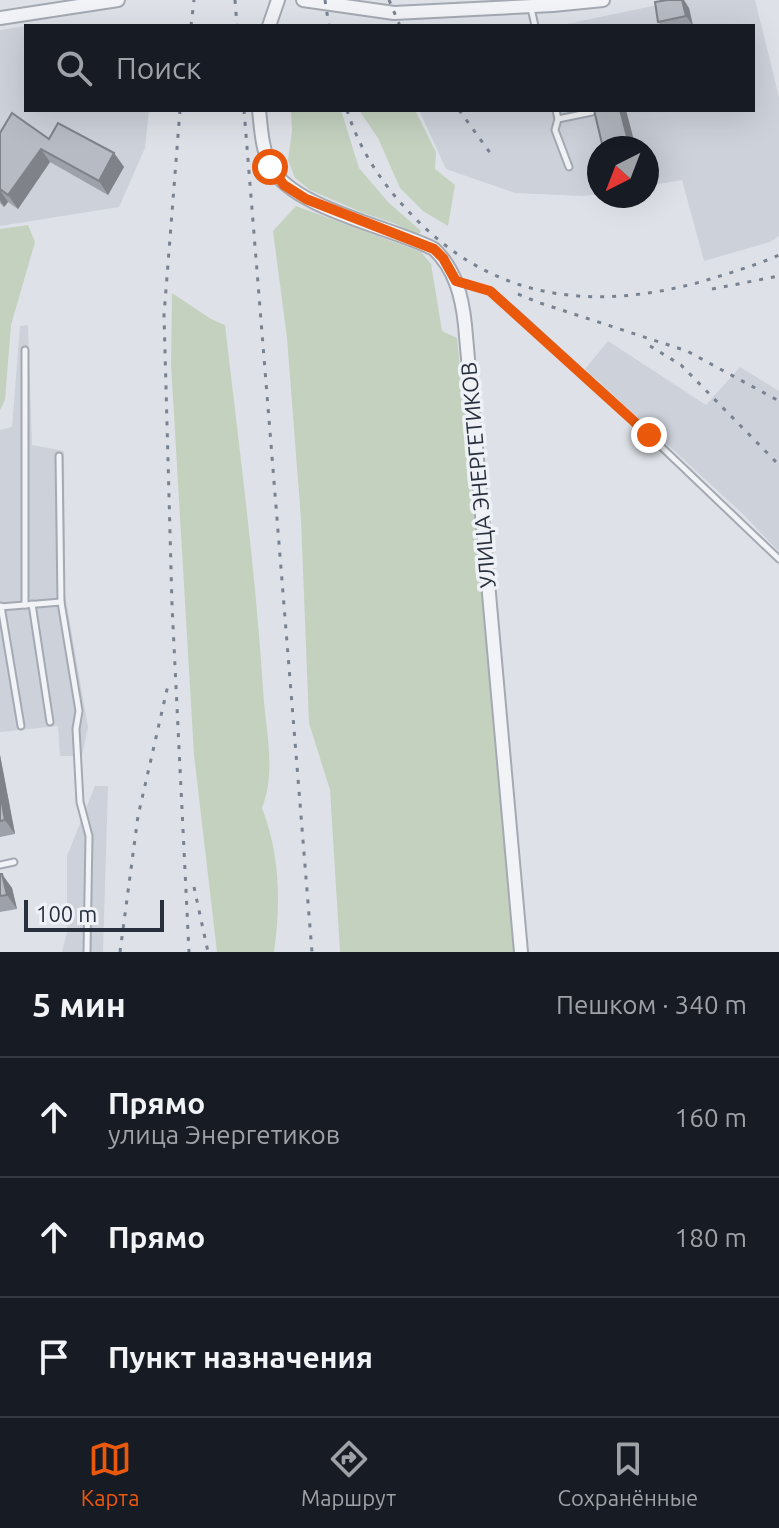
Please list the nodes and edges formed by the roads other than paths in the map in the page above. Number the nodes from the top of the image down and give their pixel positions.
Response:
1 (118, 0) edge
2 (278, 0) edge
3 (303, 0) edge
4 (603, 0) edge
5 (522, 5) edge
6 (0, 18) edge
7 (270, 24) edge
8 (534, 24) edge
9 (259, 112) edge
10 (556, 112) edge
11 (592, 112) edge
12 (558, 119) junction
13 (569, 167) dead end
14 (456, 281) junction
15 (25, 350) dead end
16 (59, 456) dead end
17 (779, 559) edge
18 (61, 602) junction
19 (29, 604) junction
20 (1, 606) edge
21 (50, 722) dead end
22 (21, 726) dead end
23 (14, 862) dead end
24 (0, 865) edge
25 (87, 952) edge
26 (521, 952) edge

1 - 6 street
2 - 7 street
3 - 5 street
4 - 5 street
5 - 8 lane
9 - 14 street, УЛИЦА ЭНЕРГЕТИКОВ
10 - 12 lane
11 - 12 lane
12 - 13 lane
14 - 17 lane
14 - 26 street, УЛИЦА ЭНЕРГЕТИКОВ
15 - 19 lane
16 - 18 lane
18 - 19 lane
18 - 25 lane
19 - 20 lane
19 - 21 lane
20 - 22 lane
23 - 24 lane

